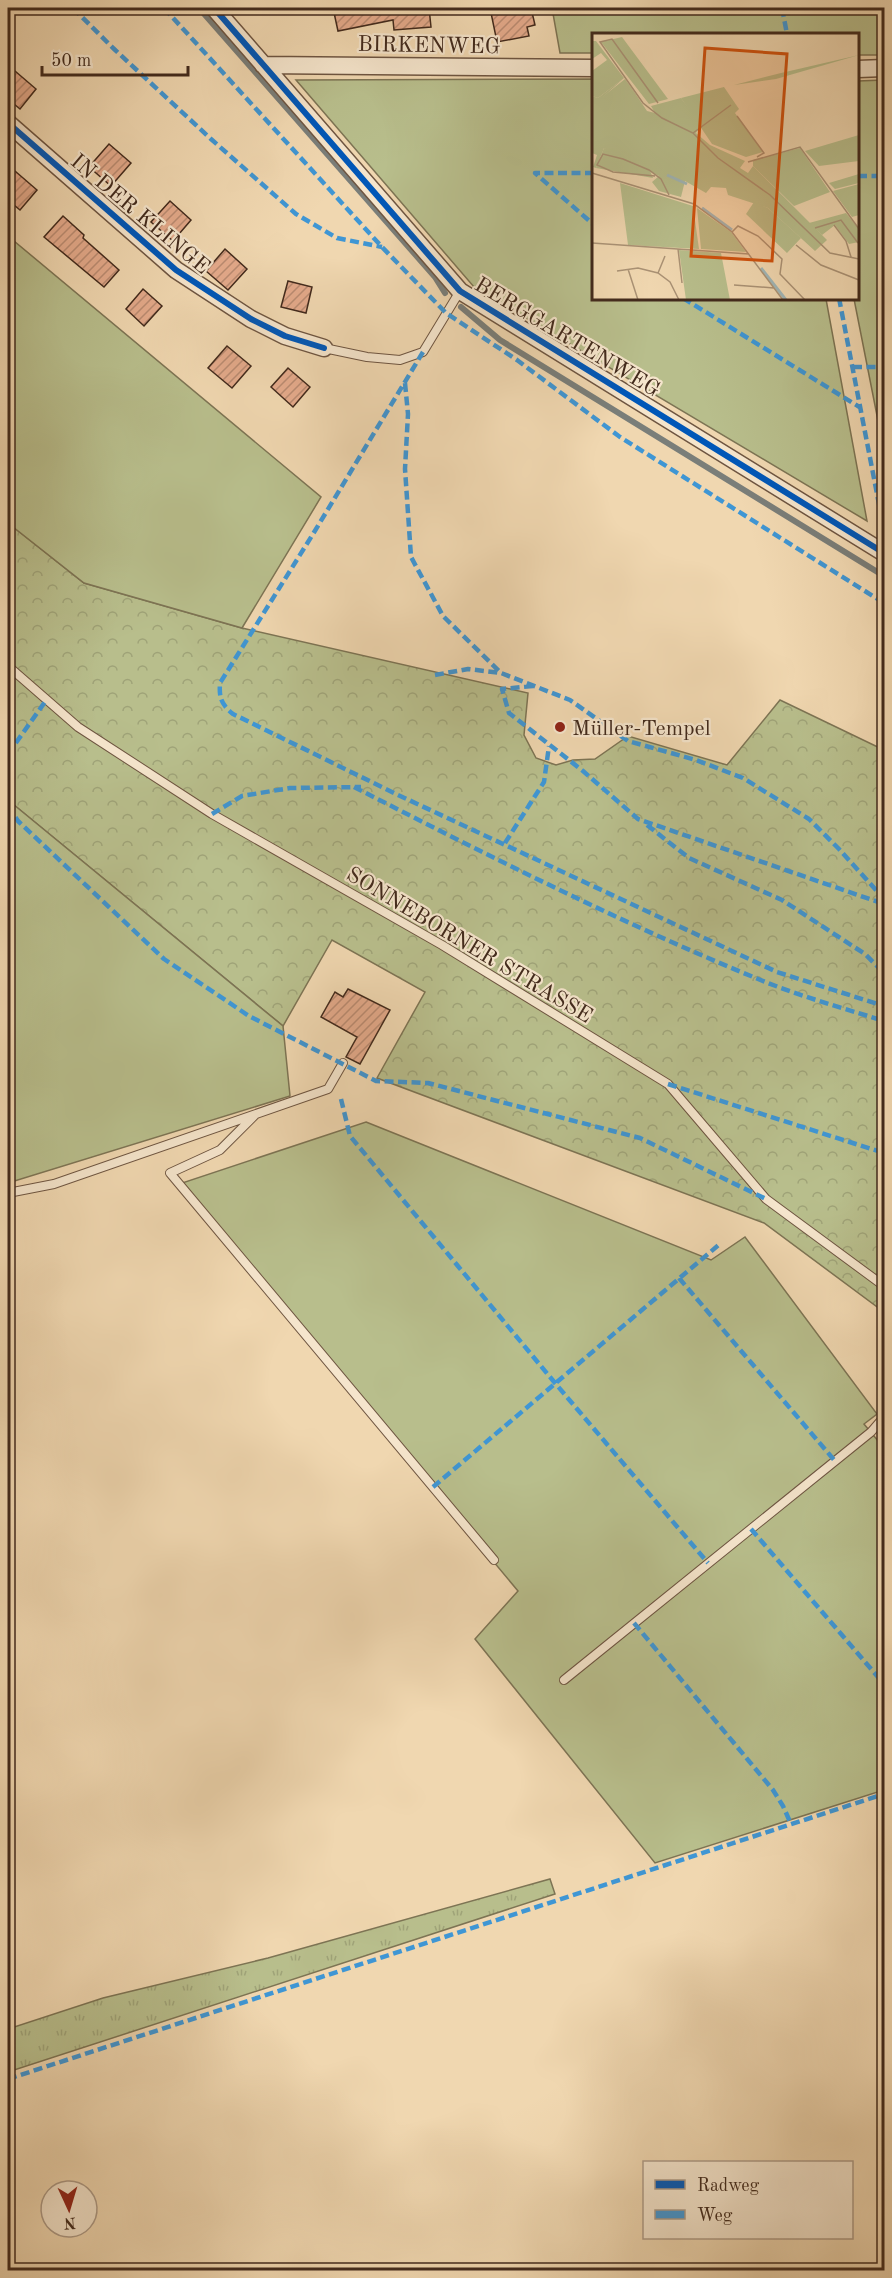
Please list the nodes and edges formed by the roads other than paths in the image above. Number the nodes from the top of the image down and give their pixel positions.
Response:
1 (214, 8) edge
2 (263, 65) junction
3 (592, 68) edge
4 (885, 68) edge
5 (859, 69) edge
6 (8, 123) edge
7 (460, 291) junction
8 (324, 348) joint
9 (885, 553) edge
10 (8, 666) edge
11 (343, 1063) dead end
12 (255, 1115) junction
13 (8, 1193) edge
14 (885, 1286) edge
15 (885, 1417) edge
16 (494, 1560) dead end
17 (564, 1680) dead end

1 - 2 street, BERGGARTENWEG
2 - 3 street, BIRKENWEG
2 - 7 street, BERGGARTENWEG
4 - 5 street
6 - 8 street, IN DER KLINGE
7 - 8 lane
7 - 9 street, BERGGARTENWEG
10 - 14 lane, SONNEBORNER STRASSE
11 - 12 lane
12 - 13 lane
12 - 16 lane
15 - 17 lane

